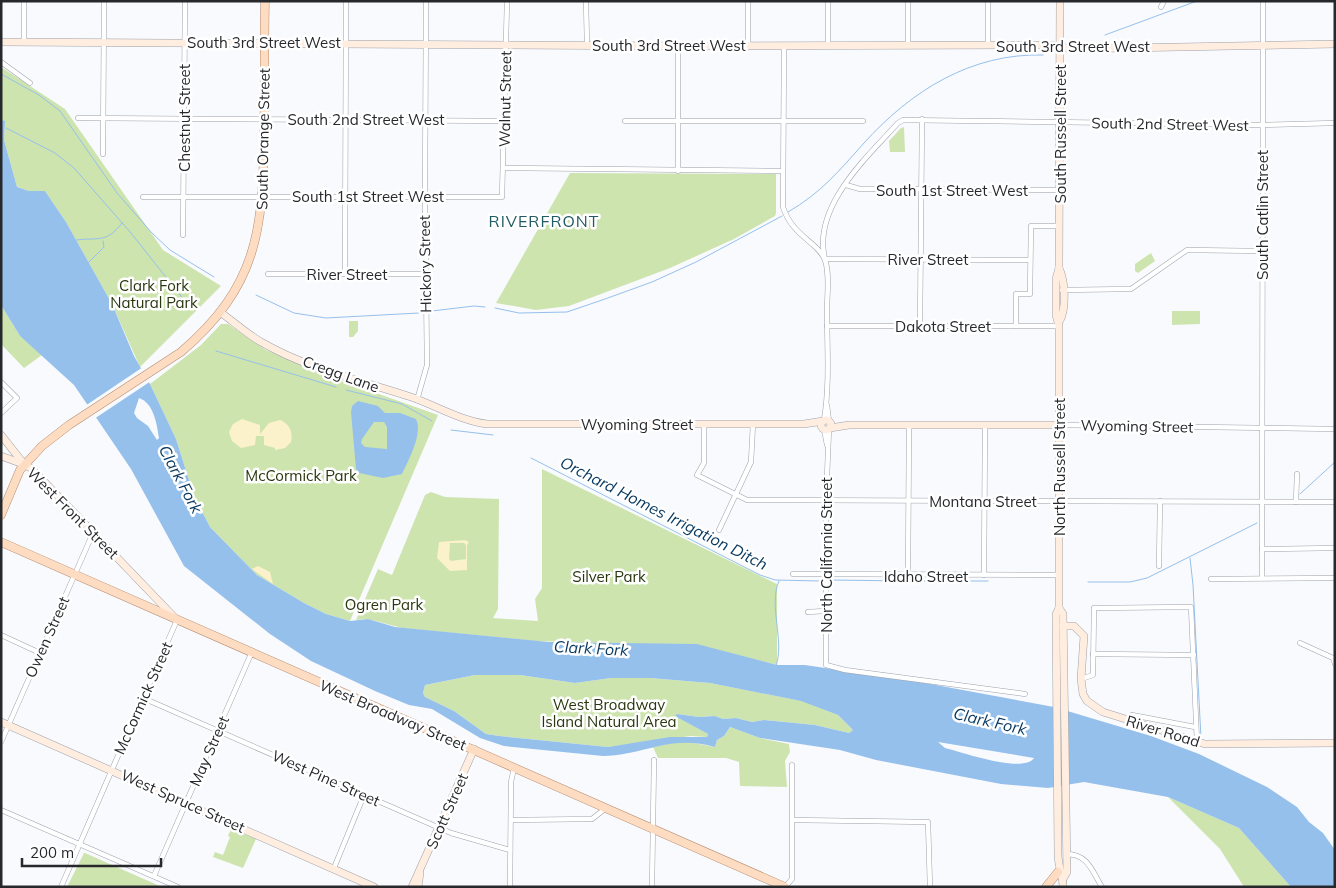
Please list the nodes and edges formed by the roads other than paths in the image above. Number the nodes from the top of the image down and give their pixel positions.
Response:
1 (24, 1) edge
2 (104, 1) edge
3 (185, 1) edge
4 (265, 1) edge
5 (346, 1) edge
6 (426, 1) edge
7 (507, 1) edge
8 (586, 1) edge
9 (748, 1) edge
10 (828, 1) edge
11 (908, 1) edge
12 (988, 1) edge
13 (1060, 1) edge
14 (1164, 1) edge
15 (1263, 1) edge
16 (1161, 7) dead end
17 (1, 42) edge
18 (24, 42) junction
19 (104, 42) junction
20 (184, 42) junction
21 (265, 43) junction
22 (346, 43) junction
23 (426, 43) junction
24 (506, 43) junction
25 (1335, 44) edge
26 (587, 45) junction
27 (748, 45) junction
28 (784, 45) junction
29 (828, 45) junction
30 (908, 45) junction
31 (988, 45) junction
32 (1263, 45) junction
33 (678, 46) junction
34 (1064, 46) junction
35 (1, 62) edge
36 (30, 83) dead end
37 (78, 118) dead end
38 (104, 118) junction
39 (184, 119) junction
40 (264, 119) junction
41 (922, 119) junction
42 (346, 120) junction
43 (425, 120) junction
44 (505, 121) junction
45 (625, 121) dead end
46 (678, 121) junction
47 (783, 121) junction
48 (863, 121) dead end
49 (1060, 122) junction
50 (1335, 123) edge
51 (1262, 125) junction
52 (103, 154) dead end
53 (504, 168) junction
54 (678, 171) junction
55 (782, 172) junction
56 (846, 185) junction
57 (920, 190) junction
58 (1060, 190) junction
59 (183, 196) junction
60 (264, 196) junction
61 (345, 196) junction
62 (424, 196) junction
63 (143, 197) dead end
64 (502, 197) joint
65 (1060, 226) junction
66 (183, 234) dead end
67 (1262, 251) junction
68 (825, 259) junction
69 (921, 259) junction
70 (1030, 260) junction
71 (1059, 268) junction
72 (268, 274) dead end
73 (345, 274) junction
74 (426, 274) junction
75 (1062, 290) junction
76 (220, 312) junction
77 (1059, 324) junction
78 (920, 325) junction
79 (827, 326) junction
80 (1016, 326) junction
81 (1, 382) edge
82 (417, 400) junction
83 (1, 413) edge
84 (469, 421) joint
85 (704, 424) junction
86 (753, 424) junction
87 (827, 425) junction
88 (909, 426) junction
89 (985, 426) junction
90 (1058, 426) junction
91 (1263, 428) junction
92 (1335, 429) edge
93 (1, 436) edge
94 (1, 446) edge
95 (1, 456) edge
96 (24, 464) junction
97 (1297, 474) dead end
98 (736, 495) junction
99 (826, 500) junction
100 (908, 501) junction
101 (985, 501) junction
102 (1160, 501) junction
103 (1058, 502) junction
104 (1262, 502) junction
105 (1296, 502) junction
106 (1335, 502) edge
107 (1, 515) edge
108 (719, 530) dead end
109 (94, 532) junction
110 (1, 542) edge
111 (1335, 548) edge
112 (1262, 549) junction
113 (1159, 566) dead end
114 (793, 574) dead end
115 (826, 575) junction
116 (1059, 575) junction
117 (75, 576) junction
118 (908, 576) junction
119 (984, 576) junction
120 (1262, 578) junction
121 (1335, 578) edge
122 (1211, 579) dead end
123 (148, 588) junction
124 (142, 605) junction
125 (1059, 608) junction
126 (825, 611) junction
127 (808, 612) dead end
128 (177, 620) junction
129 (1063, 626) junction
130 (1, 635) edge
131 (1300, 643) dead end
132 (40, 653) junction
133 (251, 654) junction
134 (1093, 654) junction
135 (1194, 654) junction
136 (1335, 664) edge
137 (1081, 679) junction
138 (1025, 694) dead end
139 (143, 698) junction
140 (1132, 715) dead end
141 (1, 722) edge
142 (9, 725) junction
143 (1195, 727) junction
144 (218, 730) junction
145 (1, 742) edge
146 (1197, 742) junction
147 (1335, 743) edge
148 (474, 749) junction
149 (654, 760) dead end
150 (792, 765) dead end
151 (514, 768) junction
152 (111, 770) junction
153 (364, 795) junction
154 (1062, 796) junction
155 (186, 803) junction
156 (606, 808) junction
157 (1, 810) edge
158 (511, 820) junction
159 (793, 820) junction
160 (439, 828) junction
161 (653, 828) junction
162 (81, 845) junction
163 (510, 850) junction
164 (1066, 854) junction
165 (334, 868) junction
166 (420, 872) junction
167 (154, 876) junction
168 (1061, 879) edge
169 (362, 884) edge
170 (376, 886) edge
171 (62, 887) edge
172 (178, 887) edge
173 (412, 887) edge
174 (418, 887) edge
175 (510, 887) edge
176 (652, 887) edge
177 (785, 887) edge
178 (794, 887) edge
179 (930, 887) edge
180 (1046, 887) edge
181 (1102, 887) edge

1 - 18 street
2 - 19 street
3 - 20 street, Chestnut Street
4 - 21 main road, South Orange Street
5 - 22 street
6 - 23 street, Hickory Street
7 - 24 street, Walnut Street
8 - 26 street
9 - 27 street
10 - 29 street
11 - 30 street
12 - 31 street
13 - 34 main road, South Russell Street
14 - 16 street
15 - 32 street, South Catlin Street
17 - 18 main road, South 3rd Street West
18 - 19 main road, South 3rd Street West
19 - 20 main road, South 3rd Street West
19 - 38 street
20 - 21 main road, South 3rd Street West
20 - 39 street, Chestnut Street
21 - 22 main road, South 3rd Street West
21 - 40 main road, South Orange Street
22 - 23 main road, South 3rd Street West
22 - 42 street
23 - 24 main road, South 3rd Street West
23 - 43 street, Hickory Street
24 - 26 main road, South 3rd Street West
24 - 44 street, Walnut Street
25 - 32 main road, South 3rd Street West
26 - 33 main road, South 3rd Street West
27 - 28 main road, South 3rd Street West
27 - 33 main road, South 3rd Street West
28 - 29 main road, South 3rd Street West
28 - 47 street
29 - 30 main road, South 3rd Street West
30 - 31 main road, South 3rd Street West
31 - 34 main road, South 3rd Street West
32 - 34 main road, South 3rd Street West
32 - 51 street, South Catlin Street
33 - 46 street
34 - 49 main road, South Russell Street
35 - 36 street
37 - 38 street, South 2nd Street West
38 - 39 street, South 2nd Street West
38 - 52 street
39 - 40 street, South 2nd Street West
39 - 59 street, Chestnut Street
40 - 42 street, South 2nd Street West
40 - 60 main road, South Orange Street
41 - 49 street, South 2nd Street West
41 - 56 street, South 2nd Street West
41 - 57 street
42 - 43 street, South 2nd Street West
42 - 61 street
43 - 44 street, South 2nd Street West
43 - 62 street, Hickory Street
44 - 53 street, Walnut Street
45 - 46 street
46 - 47 street
46 - 54 street
47 - 48 street
47 - 55 street
49 - 51 street, South 2nd Street West
49 - 58 main road, South Russell Street
50 - 51 street, South 2nd Street West
51 - 67 street, South Catlin Street
53 - 54 street
53 - 64 street, Walnut Street
54 - 55 street
55 - 68 street
56 - 57 street, South 1st Street West
56 - 68 street, South 2nd Street West
57 - 58 street, South 1st Street West
57 - 69 street
58 - 65 main road, South Russell Street
59 - 60 street, South 1st Street West
59 - 63 street, South 1st Street West
59 - 66 street, Chestnut Street
60 - 61 street, South 1st Street West
60 - 76 main road, South Orange Street
61 - 62 street, South 1st Street West
61 - 73 street
62 - 64 street, South 1st Street West
62 - 74 street, Hickory Street
65 - 70 street
65 - 71 main road, South Russell Street
67 - 75 street
67 - 91 street, South Catlin Street
68 - 69 street, River Street
68 - 79 street, South 2nd Street West
69 - 70 street, River Street
69 - 78 street
70 - 80 street
71 - 75 main road, South Russell Street
71 - 77 main road, South Russell Street
72 - 73 street, River Street
73 - 74 street, River Street
74 - 82 street, Hickory Street
75 - 77 main road, South Russell Street
76 - 82 main road, Cregg Lane
76 - 96 main road, South Orange Street
77 - 80 street, Dakota Street
77 - 90 main road, North Russell Street
78 - 79 street, Dakota Street
78 - 80 street, Dakota Street
79 - 87 street, North California Street
81 - 83 street
82 - 84 main road, Cregg Lane
84 - 85 main road, Wyoming Street
85 - 86 main road, Wyoming Street
85 - 98 street, Montana Street
86 - 87 main road, Wyoming Street
86 - 98 street
87 - 88 main road, Wyoming Street
87 - 99 street, North California Street
88 - 89 main road, Wyoming Street
88 - 100 street
89 - 90 main road, Wyoming Street
89 - 101 street
90 - 91 street, Wyoming Street
90 - 103 main road, North Russell Street
91 - 92 street, Wyoming Street
91 - 104 street, South Catlin Street
93 - 94 main road
93 - 96 main road, West Front Street
95 - 96 main road
96 - 107 main road
96 - 109 main road, West Front Street
97 - 105 street
98 - 99 street, Montana Street
98 - 108 street
99 - 100 street, Montana Street
99 - 115 street, North California Street
100 - 101 street, Montana Street
100 - 118 street
101 - 103 street, Montana Street
101 - 119 street
102 - 103 street, Montana Street
102 - 104 street, Montana Street
102 - 113 street
103 - 116 main road, North Russell Street
104 - 105 street, Montana Street
104 - 112 street, South Catlin Street
105 - 106 street, Montana Street
109 - 117 street, Owen Street
109 - 123 main road, West Front Street
110 - 117 main road, West Broadway Street
111 - 112 street
112 - 120 street, South Catlin Street
114 - 115 street, Idaho Street
115 - 118 street, Idaho Street
115 - 126 street, North California Street
116 - 119 street, Idaho Street
116 - 125 main road, North Russell Street
117 - 124 main road, West Broadway Street
117 - 132 street, Owen Street
118 - 119 street, Idaho Street
120 - 121 street
120 - 122 street
123 - 124 main road
123 - 128 main road, West Front Street
124 - 128 main road, West Broadway Street
125 - 129 main road, North Russell Street
125 - 154 main road, North Russell Street
126 - 127 street
126 - 138 street, North California Street
128 - 133 main road, West Broadway Street
128 - 139 street, McCormick Street
129 - 137 main road, River Road
129 - 154 main road, North Russell Street
130 - 132 street
131 - 136 street
132 - 142 street, Owen Street
133 - 144 street, May Street
133 - 148 main road, West Broadway Street
134 - 135 street
134 - 135 street
134 - 137 street
135 - 143 street
137 - 146 main road, River Road
139 - 144 street, West Pine Street
139 - 152 street, McCormick Street
140 - 143 street
141 - 142 main road, West Spruce Street
142 - 145 street, Owen Street
142 - 152 main road, West Spruce Street
143 - 146 street
144 - 153 street, West Pine Street
144 - 155 street, May Street
146 - 147 main road, River Road
148 - 151 main road, West Broadway Street
148 - 160 main road, Scott Street
149 - 161 street
150 - 159 street
151 - 156 main road, West Broadway Street
151 - 158 street
152 - 155 main road, West Spruce Street
152 - 162 street, McCormick Street
153 - 160 street, West Pine Street
153 - 165 street
154 - 164 main road, North Russell Street
154 - 168 main road, North Russell Street
155 - 165 main road, West Spruce Street
155 - 167 street, May Street
156 - 158 street
156 - 161 main road, West Broadway Street
157 - 162 street
158 - 163 street
159 - 177 street
159 - 179 street
160 - 163 street, West Pine Street
160 - 166 main road, Scott Street
161 - 176 street
161 - 177 main road, West Broadway Street
162 - 167 street
162 - 171 street, McCormick Street
163 - 175 street
164 - 168 main road, North Russell Street
164 - 181 street
165 - 169 main road, West Spruce Street
166 - 173 main road
166 - 174 main road
167 - 172 street
168 - 180 main road
169 - 170 main road, West Spruce Street
177 - 178 main road, West Broadway Street

